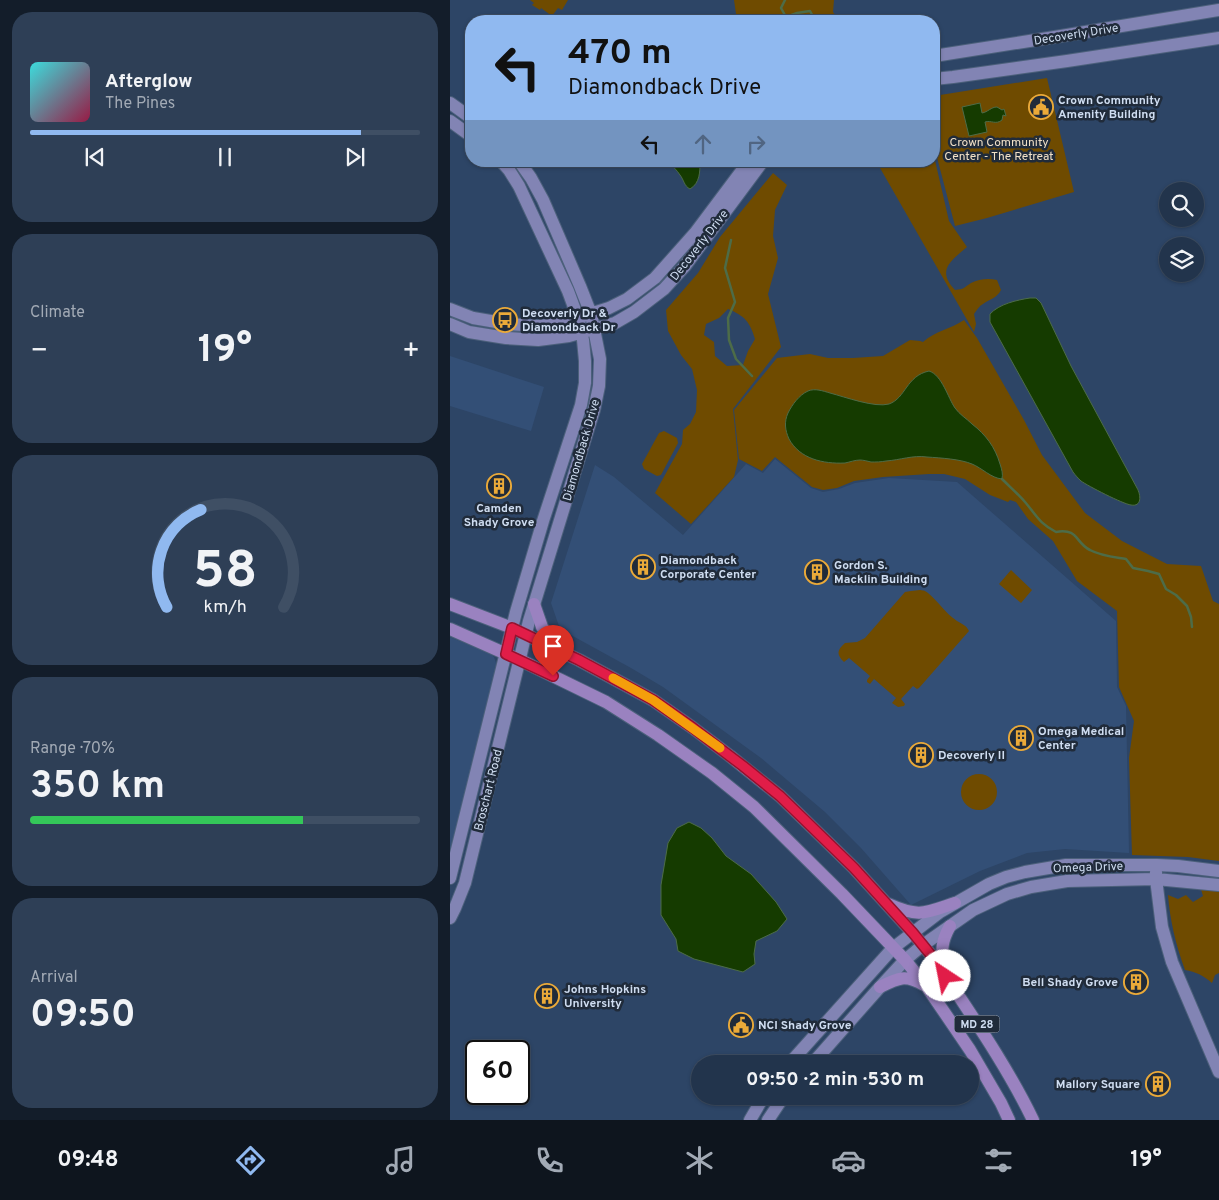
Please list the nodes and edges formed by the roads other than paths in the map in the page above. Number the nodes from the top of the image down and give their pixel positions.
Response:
1 (1219, 10) edge
2 (1219, 38) edge
3 (940, 55) edge
4 (940, 78) edge
5 (450, 103) edge
6 (465, 114) edge
7 (450, 121) edge
8 (465, 132) edge
9 (506, 167) edge
10 (523, 167) edge
11 (745, 167) edge
12 (758, 167) edge
13 (700, 236) junction
14 (450, 308) edge
15 (591, 314) junction
16 (578, 318) junction
17 (450, 324) edge
18 (595, 328) junction
19 (581, 332) junction
20 (450, 604) edge
21 (534, 604) junction
22 (512, 628) junction
23 (450, 629) edge
24 (526, 634) junction
25 (556, 649) junction
26 (506, 654) junction
27 (520, 660) junction
28 (1157, 865) junction
29 (1219, 871) edge
30 (450, 878) edge
31 (1156, 879) junction
32 (1219, 886) edge
33 (886, 903) junction
34 (955, 903) junction
35 (450, 918) edge
36 (950, 926) junction
37 (913, 933) junction
38 (923, 945) junction
39 (894, 948) junction
40 (905, 960) junction
41 (945, 976) junction
42 (880, 987) junction
43 (927, 987) junction
44 (797, 1055) edge
45 (820, 1055) edge
46 (1219, 1072) edge
47 (759, 1105) edge
48 (778, 1105) edge
49 (750, 1120) edge
50 (768, 1120) edge
51 (1009, 1120) edge
52 (1033, 1120) edge

1 - 3 street, Decoverly Drive
2 - 4 street, Decoverly Drive
5 - 6 street
7 - 8 street
9 - 16 street, Diamondback Drive
10 - 15 street, Diamondback Drive
11 - 13 street, Decoverly Drive
12 - 13 street, Decoverly Drive
13 - 15 street, Decoverly Drive
13 - 18 street, Decoverly Drive
14 - 16 street, Decoverly Drive
15 - 16 street, Decoverly Drive
15 - 18 street, Diamondback Drive
16 - 19 street, Diamondback Drive
17 - 19 street, Decoverly Drive
18 - 19 street, Decoverly Drive
18 - 21 street, Diamondback Drive
19 - 22 street, Diamondback Drive
20 - 22 main road, MD 28
21 - 24 street, Diamondback Drive
21 - 25 main road
22 - 24 main road, MD 28
22 - 26 street, Diamondback Drive
23 - 26 main road, MD 28
24 - 25 main road, MD 28
24 - 27 street, Diamondback Drive
25 - 33 main road, MD 28
26 - 27 main road, MD 28
26 - 30 street, Broschart Road
27 - 35 street, Broschart Road
27 - 39 main road, MD 28
28 - 29 street, Omega Drive
28 - 31 street
28 - 34 street, Omega Drive
31 - 32 street, Omega Drive
31 - 36 street, Omega Drive
31 - 46 street
33 - 34 main road
33 - 37 main road, MD 28
34 - 37 street, Omega Drive
36 - 38 street, Omega Drive
36 - 41 main road
37 - 38 main road, MD 28
37 - 39 street, Omega Drive
38 - 40 street, Omega Drive
38 - 41 main road, MD 28
39 - 40 main road, MD 28
39 - 44 street, Omega Drive
40 - 42 street, Omega Drive
40 - 43 main road, MD 28
41 - 52 main road, MD 28
42 - 43 main road
42 - 45 street, Omega Drive
43 - 51 main road, MD 28
47 - 49 street
48 - 50 street

